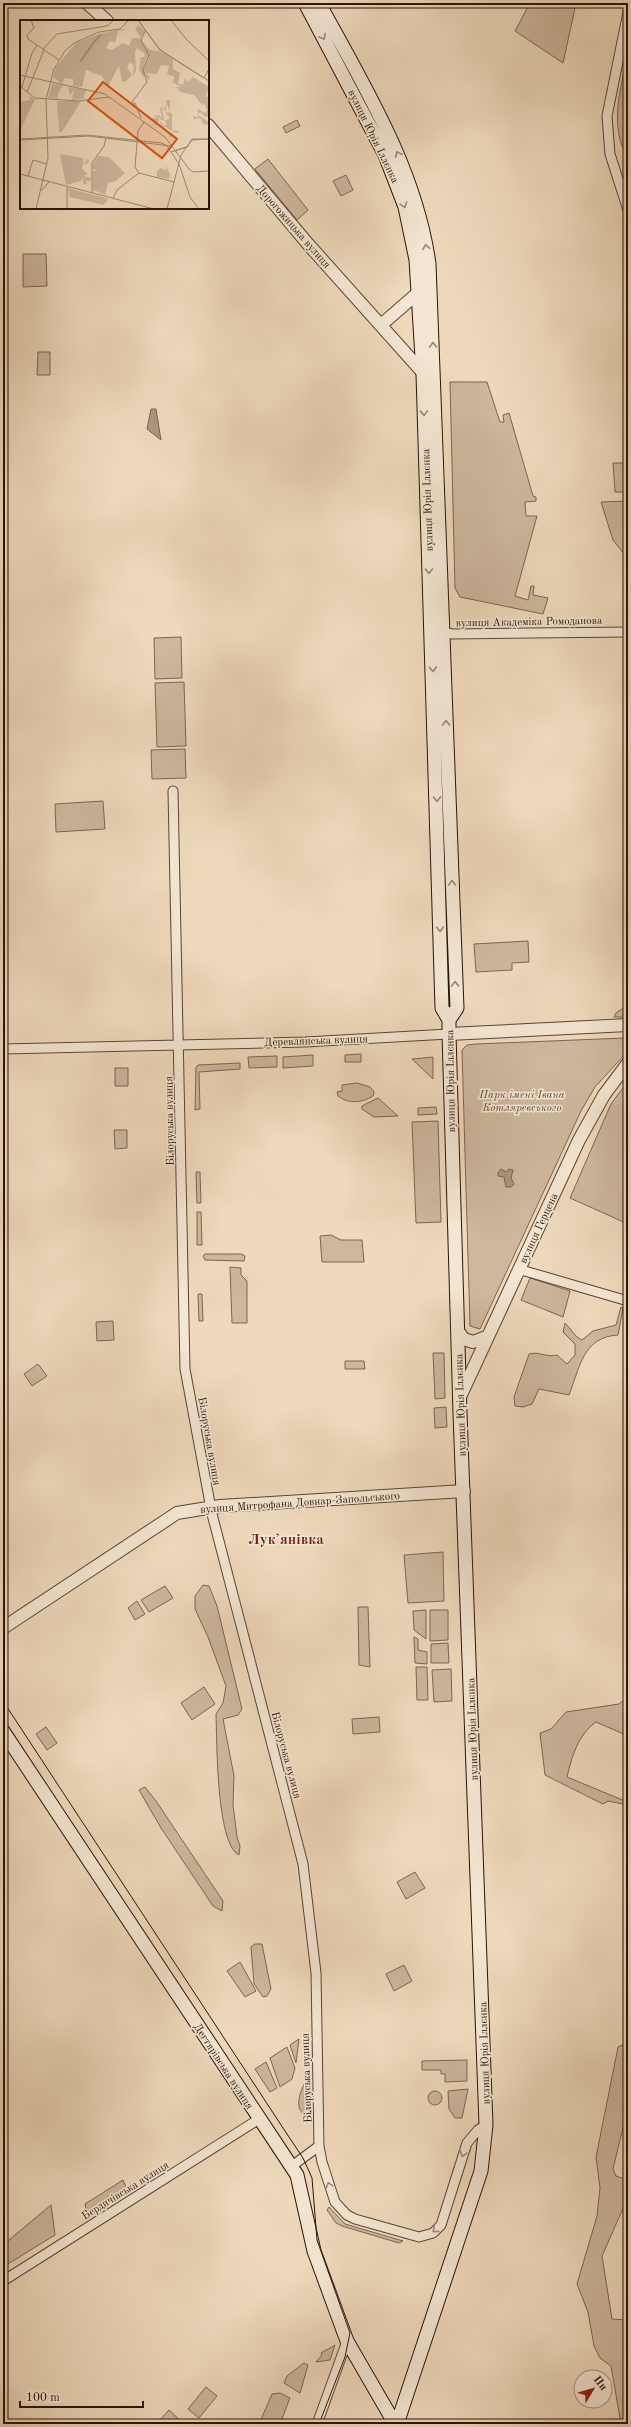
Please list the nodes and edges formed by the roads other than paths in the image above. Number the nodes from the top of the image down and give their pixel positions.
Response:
1 (87, 3) edge
2 (305, 3) edge
3 (319, 3) edge
4 (628, 12) edge
5 (106, 20) edge
6 (209, 126) edge
7 (628, 210) edge
8 (425, 289) junction
9 (381, 325) junction
10 (424, 374) junction
11 (434, 384) junction
12 (437, 631) junction
13 (628, 632) edge
14 (173, 791) dead end
15 (628, 1026) edge
16 (449, 1034) junction
17 (180, 1045) junction
18 (3, 1049) edge
19 (628, 1063) edge
20 (518, 1269) junction
21 (628, 1302) edge
22 (458, 1331) junction
23 (486, 1337) junction
24 (459, 1398) junction
25 (464, 1490) junction
26 (210, 1508) junction
27 (3, 1628) edge
28 (3, 1731) edge
29 (259, 2119) junction
30 (486, 2125) junction
31 (319, 2146) junction
32 (292, 2166) junction
33 (3, 2281) edge
34 (348, 2341) junction
35 (317, 2424) edge
36 (396, 2424) edge

1 - 5 street
2 -> 8 main road, вулиця Юрія Іллєнка
8 -> 3 main road, вулиця Юрія Іллєнка
4 - 7 street
6 - 9 street, Дорогожицька вулиця
8 - 9 street
8 - 10 main road, вулиця Юрія Іллєнка
11 -> 8 main road, вулиця Юрія Іллєнка
9 - 10 street, Дорогожицька вулиця
10 - 11 street, Дорогожицька вулиця
10 -> 12 main road, вулиця Юрія Іллєнка
11 - 12 main road, вулиця Юрія Іллєнка
12 - 13 street, вулиця Академіка Ромоданова
12 - 16 main road, вулиця Юрія Іллєнка
14 - 17 street, Білоруська вулиця
15 - 16 street, Деревлянська вулиця
16 - 17 street, Деревлянська вулиця
16 - 22 main road, вулиця Юрія Іллєнка
17 - 18 street, Деревлянська вулиця
17 - 26 street, Білоруська вулиця
19 - 20 street, вулиця Герцена
20 - 21 street
20 - 23 street, вулиця Герцена
22 - 23 street
22 - 24 main road, вулиця Юрія Іллєнка
23 - 24 street, вулиця Герцена
24 - 25 main road, вулиця Юрія Іллєнка
25 - 26 street, вулиця Митрофана Довнар-Запольського
25 - 30 main road, вулиця Юрія Іллєнка
26 - 27 street, вулиця Митрофана Довнар-Запольського
26 - 31 street, Білоруська вулиця
28 - 29 main road, Дегтярівська вулиця
29 - 32 main road, Дегтярівська вулиця
29 - 33 street, Бердичівська вулиця
30 -> 31 street, Білоруська вулиця
30 - 36 main road, вулиця Юрія Іллєнка
31 - 32 street
32 - 34 main road, Дегтярівська вулиця
34 - 35 street
34 - 36 main road, Дегтярівська вулиця

